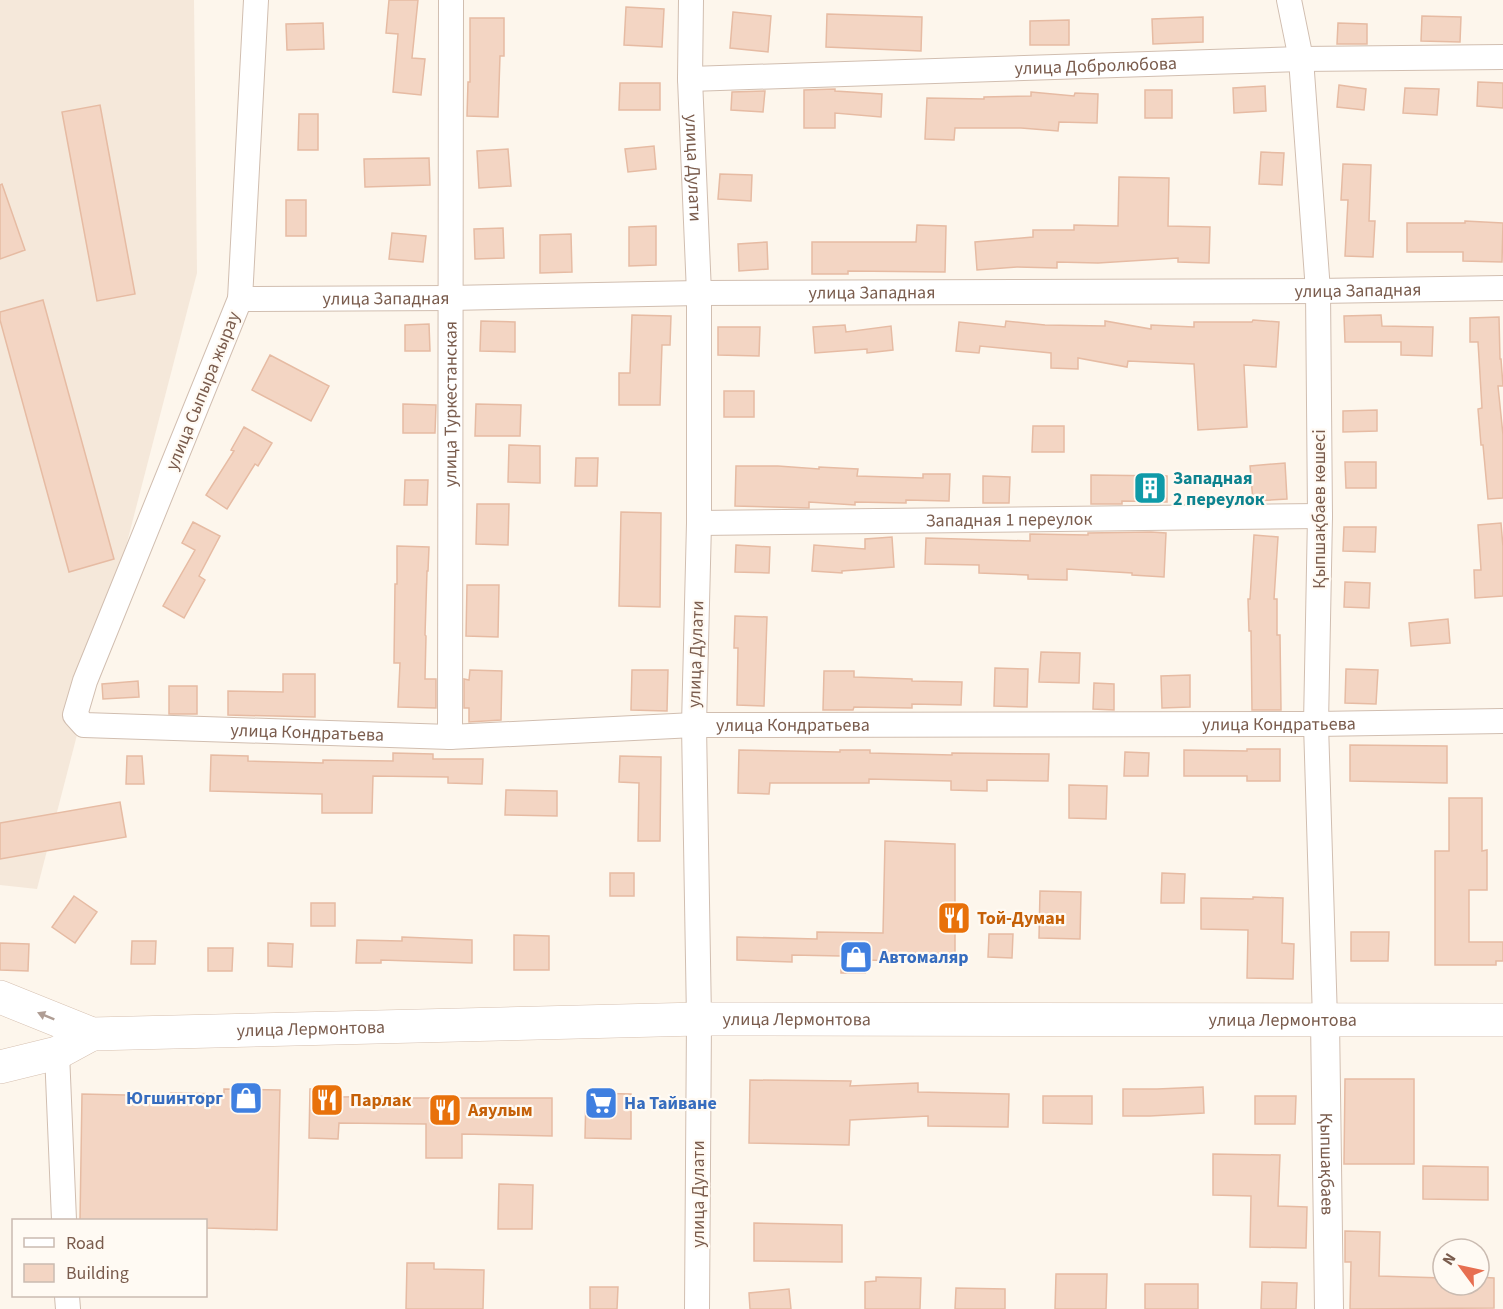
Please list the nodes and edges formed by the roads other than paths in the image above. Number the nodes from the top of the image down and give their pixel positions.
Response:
1 (256, 0) edge
2 (451, 0) edge
3 (691, 0) edge
4 (1289, 0) edge
5 (1503, 57) edge
6 (1301, 59) junction
7 (690, 79) junction
8 (1503, 288) edge
9 (1318, 291) junction
10 (699, 293) junction
11 (450, 298) junction
12 (240, 299) junction
13 (1320, 516) junction
14 (699, 523) junction
15 (1503, 721) edge
16 (1317, 724) junction
17 (84, 725) joint
18 (693, 725) junction
19 (450, 737) junction
20 (0, 997) edge
21 (699, 1019) junction
22 (1325, 1020) junction
23 (1503, 1020) edge
24 (92, 1034) junction
25 (57, 1053) junction
26 (0, 1067) edge
27 (64, 1219) edge
28 (697, 1309) edge
29 (1329, 1309) edge

1 - 12 street, улица Сыпыра жырау
2 - 11 street, улица Туркестанская
3 - 7 street, улица Дулати
4 - 6 street, Қыпшақбаев көшесі
5 - 6 street, улица Добролюбова
6 - 7 street, улица Добролюбова
6 - 9 street, Қыпшақбаев көшесі
7 - 10 street, улица Дулати
8 - 9 street, улица Западная
9 - 10 street, улица Западная
9 - 13 street, Қыпшақбаев көшесі
10 - 11 street, улица Западная
10 - 14 street, улица Дулати
11 - 12 street, улица Западная
11 - 19 street, улица Туркестанская
12 - 17 street, улица Сыпыра жырау
13 - 14 street, Западная 1 переулок
13 - 16 street, Қыпшақбаев көшесі
14 - 18 street, улица Дулати
15 - 16 street, улица Кондратьева
16 - 18 street, улица Кондратьева
16 - 22 street, Қыпшақбаев көшесі
17 - 19 street, улица Кондратьева
18 - 19 street, улица Кондратьева
18 - 21 street, улица Дулати
24 -> 20 main road
21 - 22 main road, улица Лермонтова
21 - 24 main road, улица Лермонтова
21 - 28 street, улица Дулати
22 - 23 main road, улица Лермонтова
22 - 29 street, Қыпшақбаев
24 - 25 main road
25 - 26 main road
25 - 27 street

